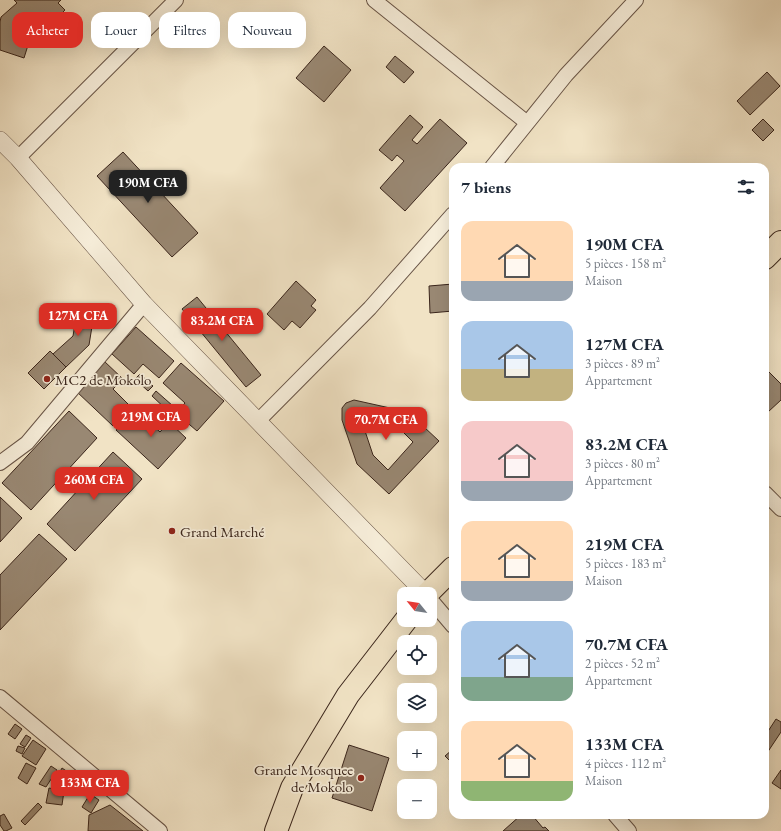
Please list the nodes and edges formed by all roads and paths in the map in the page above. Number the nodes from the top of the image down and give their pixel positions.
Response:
1 (176, 0) edge
2 (374, 0) edge
3 (636, 0) edge
4 (526, 122) junction
5 (0, 140) edge
6 (18, 158) junction
7 (495, 163) edge
8 (449, 219) edge
9 (781, 242) edge
10 (769, 254) edge
11 (144, 304) junction
12 (258, 421) junction
13 (0, 463) edge
14 (769, 497) edge
15 (781, 509) edge
16 (449, 572) edge
17 (419, 587) edge
18 (433, 587) edge
19 (437, 607) edge
20 (449, 621) edge
21 (401, 627) edge
22 (0, 697) edge
23 (618, 819) edge
24 (160, 831) edge
25 (276, 831) edge
26 (628, 831) edge

1 - 6 street
2 - 4 street
3 - 4 street
4 - 7 street
5 - 6 street
6 - 11 street
8 - 12 street
9 - 10 main road
11 - 12 street
11 - 13 street
12 - 17 street
14 - 15 street
16 - 18 main road
19 - 20 street
21 - 25 main road
22 - 24 street
23 - 26 street

